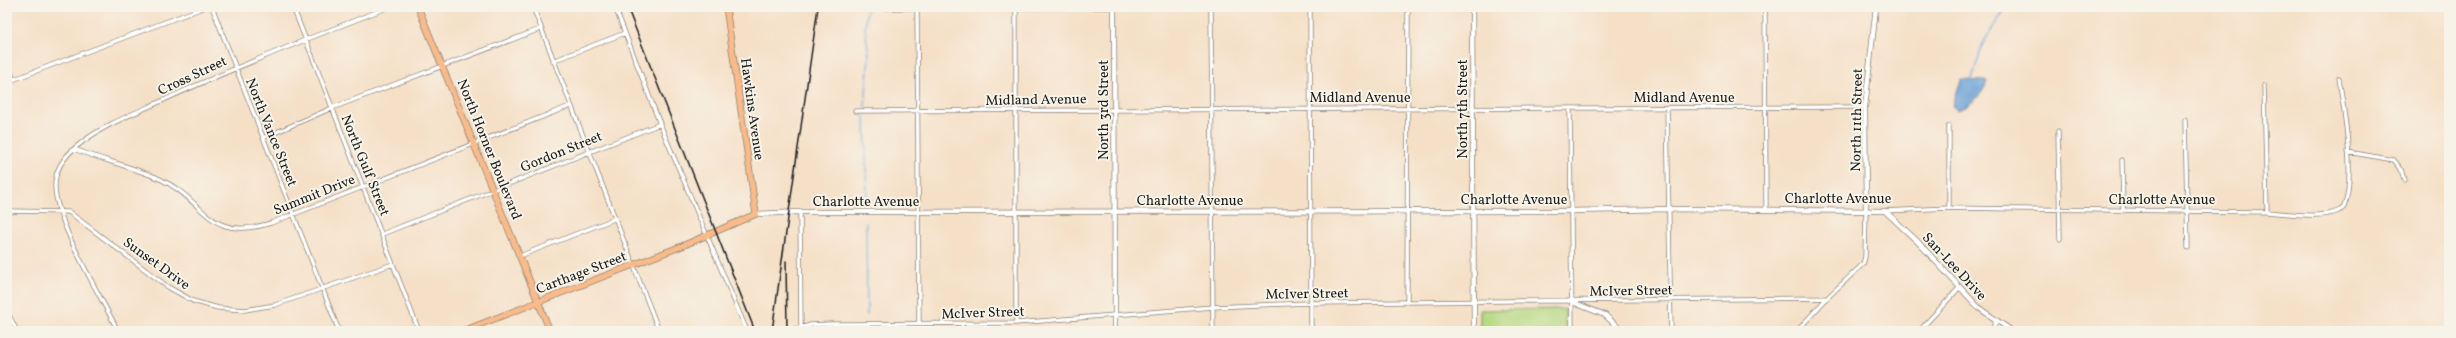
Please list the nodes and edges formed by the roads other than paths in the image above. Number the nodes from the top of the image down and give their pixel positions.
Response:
1 (205, 7) edge
2 (212, 7) edge
3 (293, 7) edge
4 (389, 7) edge
5 (418, 7) edge
6 (533, 7) edge
7 (648, 7) edge
8 (726, 7) edge
9 (1114, 7) edge
10 (1211, 7) edge
11 (1246, 7) edge
12 (1310, 7) edge
13 (1408, 7) edge
14 (1472, 7) edge
15 (1765, 7) edge
16 (1876, 7) edge
17 (639, 8) edge
18 (877, 8) dead end
19 (917, 8) edge
20 (1016, 8) junction
21 (616, 9) edge
22 (540, 29) junction
23 (625, 33) junction
24 (305, 39) junction
25 (553, 62) junction
26 (7, 64) edge
27 (443, 65) junction
28 (235, 67) junction
29 (2339, 78) dead end
30 (14, 80) junction
31 (7, 82) edge
32 (2264, 85) dead end
33 (570, 106) junction
34 (1766, 107) junction
35 (1865, 107) junction
36 (332, 108) junction
37 (1310, 108) junction
38 (1408, 108) junction
39 (1472, 108) junction
40 (1667, 108) junction
41 (1212, 109) junction
42 (1570, 109) junction
43 (1015, 110) junction
44 (1114, 110) junction
45 (855, 111) dead end
46 (916, 112) junction
47 (2185, 120) dead end
48 (660, 124) junction
49 (1949, 126) dead end
50 (2058, 131) dead end
51 (263, 138) junction
52 (475, 143) junction
53 (74, 149) junction
54 (588, 152) junction
55 (2348, 152) junction
56 (2122, 160) dead end
57 (2404, 180) dead end
58 (363, 186) junction
59 (493, 189) junction
60 (1949, 208) junction
61 (1670, 209) junction
62 (1766, 210) junction
63 (1866, 210) junction
64 (7, 211) edge
65 (59, 211) junction
66 (1408, 211) junction
67 (1473, 211) junction
68 (1570, 211) junction
69 (1886, 211) junction
70 (2060, 211) junction
71 (2123, 211) junction
72 (2187, 211) junction
73 (800, 212) junction
74 (1114, 212) junction
75 (1212, 212) junction
76 (1311, 212) junction
77 (2267, 212) junction
78 (1015, 213) junction
79 (756, 214) junction
80 (918, 214) junction
81 (294, 215) junction
82 (614, 219) junction
83 (382, 234) junction
84 (708, 236) junction
85 (2060, 238) dead end
86 (2188, 248) dead end
87 (520, 256) junction
88 (393, 264) junction
89 (632, 264) junction
90 (322, 288) junction
91 (1959, 288) junction
92 (1827, 298) junction
93 (1670, 300) junction
94 (538, 301) junction
95 (1407, 302) junction
96 (1474, 302) junction
97 (1572, 302) junction
98 (1310, 303) junction
99 (1213, 307) junction
100 (7, 311) edge
101 (1115, 314) junction
102 (1996, 321) junction
103 (1016, 323) junction
104 (892, 324) junction
105 (919, 324) junction
106 (962, 324) junction
107 (801, 329) edge
108 (17, 331) edge
109 (118, 331) edge
110 (339, 331) edge
111 (419, 331) edge
112 (463, 331) edge
113 (550, 331) edge
114 (659, 331) edge
115 (747, 331) edge
116 (788, 331) edge
117 (892, 331) edge
118 (962, 331) edge
119 (1115, 331) edge
120 (1213, 331) edge
121 (1311, 331) edge
122 (1474, 331) edge
123 (1572, 331) edge
124 (1622, 331) edge
125 (1670, 331) edge
126 (1797, 331) edge
127 (1919, 331) edge
128 (1992, 331) edge
129 (2012, 331) edge

1 - 30 street
2 - 28 street, North Vance Street
3 - 24 street, North Gulf Street
4 - 24 street, Cross Street
5 - 27 main road, North Horner Boulevard
6 - 22 street
7 - 17 street
8 - 79 main road, Hawkins Avenue
9 - 10 street
9 - 20 street
9 - 44 street, North 3rd Street
10 - 11 street
10 - 41 street
12 - 37 street
13 - 38 street
14 - 39 street, North 7th Street
15 - 34 street
16 - 35 street, North 11th Street
17 - 21 street
18 - 19 street
19 - 20 street
19 - 46 street
20 - 43 street
21 - 23 street
22 - 25 street
22 - 27 street
23 - 25 street
23 - 48 street
24 - 28 street, Cross Street
24 - 36 street, North Gulf Street
25 - 33 street
26 - 30 street
27 - 36 street
27 - 52 main road, North Horner Boulevard
28 - 51 street, North Vance Street
28 - 53 street, Cross Street
29 - 55 street
30 - 31 street
32 - 77 street
33 - 52 street, Summit Drive
33 - 54 street
34 - 35 street, Midland Avenue
34 - 40 street, Midland Avenue
34 - 62 street
35 - 63 street, North 11th Street
36 - 51 street
36 - 58 street, North Gulf Street
37 - 38 street, Midland Avenue
37 - 41 street, Midland Avenue
37 - 76 street
38 - 39 street, Midland Avenue
38 - 66 street
39 - 42 street, Midland Avenue
39 - 67 street, North 7th Street
40 - 42 street, Midland Avenue
40 - 61 street
41 - 44 street, Midland Avenue
41 - 75 street
42 - 68 street
43 - 44 street, Midland Avenue
43 - 46 street, Midland Avenue
43 - 78 street
44 - 74 street, North 3rd Street
45 - 46 street, Midland Avenue
46 - 80 street
47 - 72 street
48 - 54 street, Gordon Street
48 - 84 street
49 - 60 street
50 - 70 street
51 - 81 street, North Vance Street
52 - 58 street, Summit Drive
52 - 59 main road, North Horner Boulevard
53 - 65 street, Cross Street
53 - 81 street, Summit Drive
54 - 59 street, Gordon Street
54 - 82 street
55 - 57 street
55 - 77 street, Charlotte Avenue
56 - 71 street
58 - 81 street, Summit Drive
58 - 83 street, North Gulf Street
59 - 83 street, Gordon Street
59 - 87 main road, North Horner Boulevard
60 - 69 street, Charlotte Avenue
60 - 70 street, Charlotte Avenue
61 - 62 street, Charlotte Avenue
61 - 68 street, Charlotte Avenue
61 - 93 street
62 - 63 street, Charlotte Avenue
63 - 69 street, Charlotte Avenue
63 - 92 street
64 - 65 street, Sunset Drive
65 - 90 street, Sunset Drive
65 - 109 street, Cross Street
66 - 67 street, Charlotte Avenue
66 - 76 street, Charlotte Avenue
66 - 95 street
67 - 68 street, Charlotte Avenue
67 - 96 street, North 7th Street
68 - 97 street
69 - 91 street, San-Lee Drive
70 - 71 street, Charlotte Avenue
70 - 85 street
71 - 72 street, Charlotte Avenue
72 - 77 street, Charlotte Avenue
72 - 86 street
73 - 79 street, Charlotte Avenue
73 - 80 street, Charlotte Avenue
73 - 107 street
74 - 75 street, Charlotte Avenue
74 - 78 street, Charlotte Avenue
74 - 101 street, North 3rd Street
75 - 76 street, Charlotte Avenue
75 - 99 street
76 - 98 street
78 - 80 street, Charlotte Avenue
78 - 103 street
79 - 84 main road, Charlotte Avenue
80 - 105 street
81 - 90 street, North Vance Street
82 - 87 street
82 - 89 street
83 - 88 street, North Gulf Street
84 - 89 main road, Carthage Street
84 - 115 street
87 - 94 main road, North Horner Boulevard
88 - 90 street, Sunset Drive
88 - 111 street, North Gulf Street
89 - 94 main road, Carthage Street
89 - 114 street
90 - 110 street, North Vance Street
91 - 102 street, San-Lee Drive
91 - 127 street
92 - 93 street, McIver Street
92 - 126 street
93 - 97 street, McIver Street
93 - 125 street
94 - 112 main road, Carthage Street
94 - 113 main road, North Horner Boulevard
95 - 96 street, McIver Street
95 - 98 street, McIver Street
96 - 97 street, McIver Street
96 - 122 street, North 7th Street
97 - 123 street
97 - 124 street
98 - 99 street, McIver Street
98 - 121 street
99 - 101 street, McIver Street
99 - 120 street
100 - 108 street
101 - 103 street, McIver Street
101 - 119 street, North 3rd Street
102 - 128 street
102 - 129 street, San-Lee Drive
103 - 106 street, McIver Street
104 - 105 street, McIver Street
104 - 107 street, McIver Street
104 - 117 street
105 - 106 street, McIver Street
106 - 118 street
107 - 116 street, McIver Street

